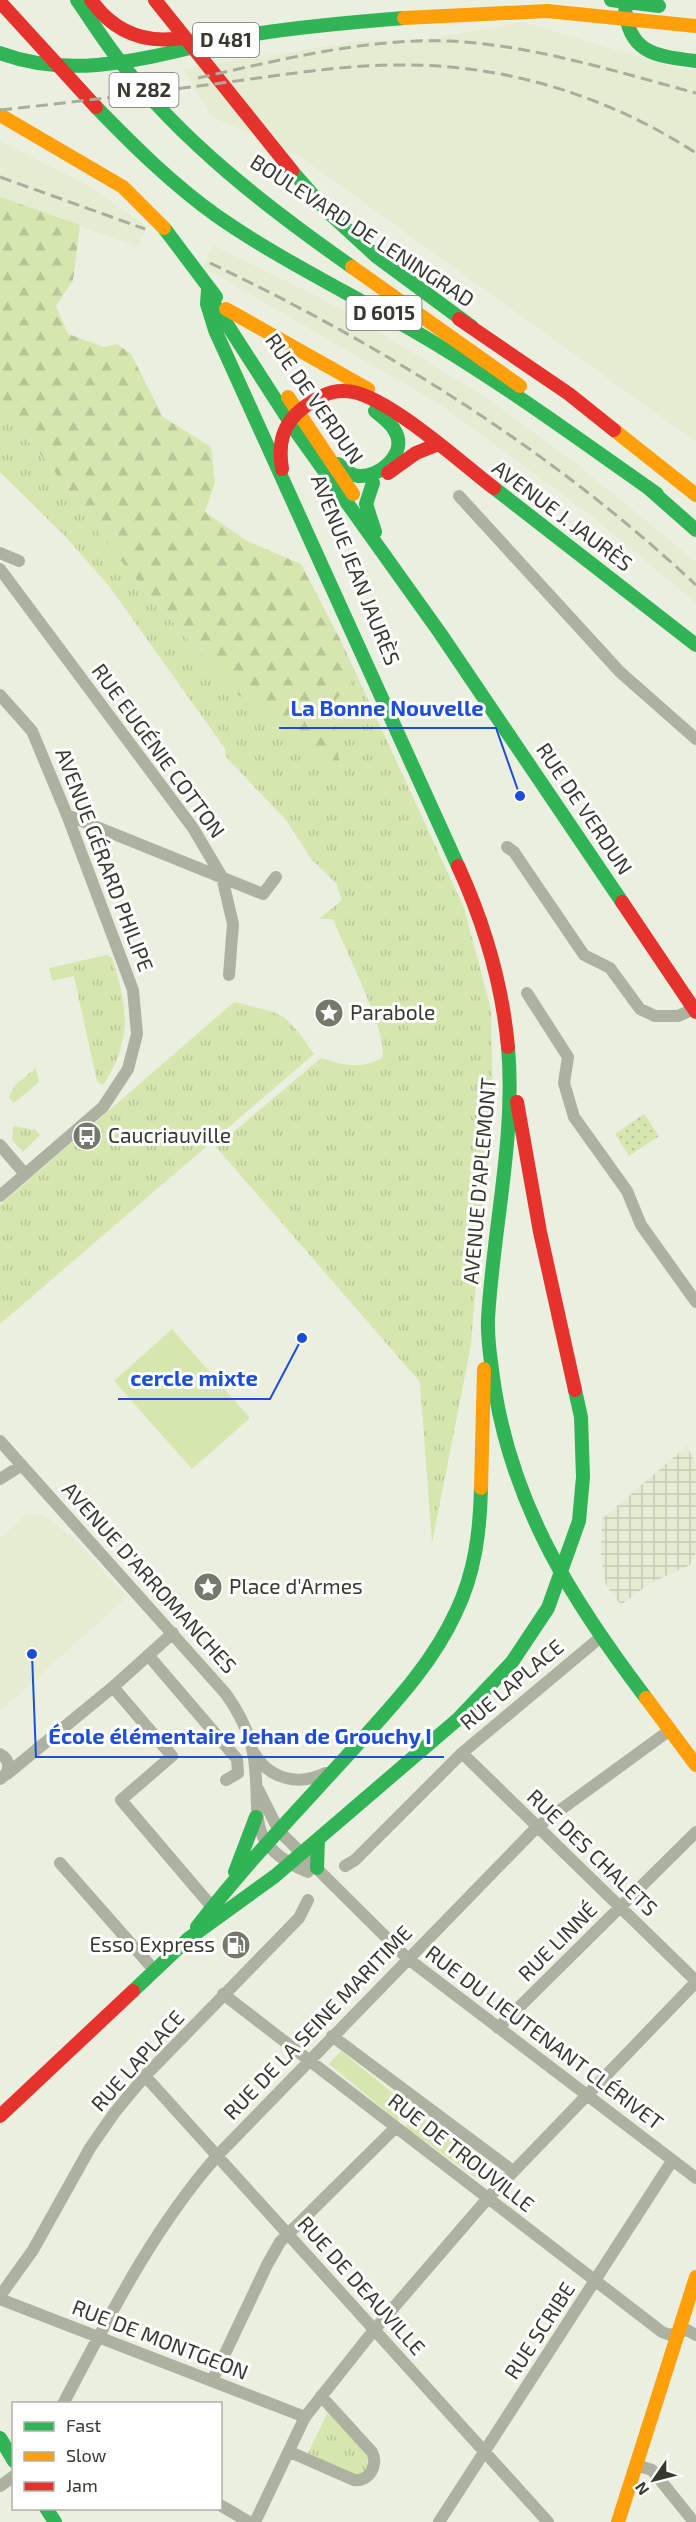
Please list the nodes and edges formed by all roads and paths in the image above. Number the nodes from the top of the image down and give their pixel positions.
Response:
1 (77, 0) edge
2 (90, 0) edge
3 (155, 0) edge
4 (611, 0) edge
5 (625, 0) edge
6 (0, 3) edge
7 (386, 5) dead end
8 (674, 8) dead end
9 (696, 26) edge
10 (0, 53) edge
11 (696, 61) edge
12 (0, 115) edge
13 (225, 169) junction
14 (207, 289) junction
15 (226, 309) junction
16 (472, 327) junction
17 (373, 405) junction
18 (403, 418) junction
19 (436, 445) junction
20 (325, 451) junction
21 (326, 474) junction
22 (373, 483) junction
23 (350, 487) junction
24 (694, 493) edge
25 (657, 494) junction
26 (459, 496) dead end
27 (298, 510) junction
28 (696, 530) edge
29 (375, 532) junction
30 (0, 553) edge
31 (19, 561) dead end
32 (0, 569) edge
33 (438, 630) junction
34 (696, 645) edge
35 (1, 698) edge
36 (394, 725) junction
37 (696, 739) edge
38 (67, 815) junction
39 (507, 847) dead end
40 (222, 877) junction
41 (276, 877) dead end
42 (229, 975) dead end
43 (527, 993) dead end
44 (695, 1010) edge
45 (510, 1080) junction
46 (0, 1145) edge
47 (25, 1174) junction
48 (0, 1196) edge
49 (696, 1302) edge
50 (488, 1326) junction
51 (0, 1441) edge
52 (22, 1465) junction
53 (0, 1479) edge
54 (173, 1633) junction
55 (602, 1636) junction
56 (148, 1655) junction
57 (113, 1687) junction
58 (670, 1730) junction
59 (253, 1751) junction
60 (462, 1752) junction
61 (0, 1754) edge
62 (696, 1765) edge
63 (336, 1769) junction
64 (3, 1776) edge
65 (226, 1780) dead end
66 (258, 1789) junction
67 (256, 1817) junction
68 (537, 1827) junction
69 (279, 1831) junction
70 (696, 1833) edge
71 (318, 1839) junction
72 (267, 1844) junction
73 (302, 1853) junction
74 (60, 1863) dead end
75 (289, 1864) junction
76 (345, 1866) dead end
77 (315, 1871) junction
78 (275, 1876) junction
79 (232, 1880) junction
80 (308, 1900) dead end
81 (212, 1907) junction
82 (620, 1908) junction
83 (188, 1940) junction
84 (407, 1958) junction
85 (154, 1971) junction
86 (696, 1981) edge
87 (223, 1994) junction
88 (498, 2028) junction
89 (332, 2036) junction
90 (308, 2060) junction
91 (145, 2076) junction
92 (586, 2095) junction
93 (0, 2116) edge
94 (396, 2127) junction
95 (217, 2156) junction
96 (672, 2161) junction
97 (513, 2171) junction
98 (696, 2178) edge
99 (488, 2198) junction
100 (288, 2234) junction
101 (696, 2277) edge
102 (596, 2281) junction
103 (0, 2297) edge
104 (375, 2330) junction
105 (679, 2332) junction
106 (696, 2335) edge
107 (99, 2337) junction
108 (212, 2381) junction
109 (321, 2396) junction
110 (64, 2402) edge
111 (305, 2417) junction
112 (0, 2438) edge
113 (484, 2451) junction
114 (290, 2452) junction
115 (12, 2458) edge
116 (636, 2465) junction
117 (222, 2506) edge
118 (249, 2522) edge
119 (255, 2522) edge
120 (439, 2522) edge
121 (548, 2522) edge
122 (618, 2522) edge
123 (694, 2522) edge

1 - 13 main road, N 282
2 - 7 main road, D 481
3 - 16 main road, D 6015
4 - 8 main road
5 - 11 main road
6 - 25 main road, D 6015
9 - 10 main road, D 481
12 - 14 main road, RUE DE VERDUN
13 - 16 main road, BOULEVARD DE LENINGRAD / N 282
13 - 25 main road, BOULEVARD DE LENINGRAD / N 282
14 - 15 main road, RUE DE VERDUN
14 - 21 main road, RUE DE VERDUN
14 - 27 main road
15 - 18 main road, AVENUE J. JAURÈS
15 - 20 main road, RUE DE VERDUN
16 - 24 main road, BOULEVARD DE LENINGRAD / D 6015
17 - 18 main road
17 - 20 main road
17 - 27 main road
17 - 36 main road, AVENUE JEAN JAURÈS
18 - 19 main road, AVENUE J. JAURÈS
19 - 22 main road
19 - 34 main road, AVENUE J. JAURÈS
20 - 23 main road, RUE DE VERDUN
21 - 23 main road
21 - 33 main road, RUE DE VERDUN
22 - 23 main road
22 - 29 main road
23 - 29 main road, RUE DE VERDUN
25 - 28 main road, BOULEVARD DE LENINGRAD / D 6015
26 - 37 street
27 - 36 main road, AVENUE JEAN JAURÈS
29 - 33 main road, RUE DE VERDUN
30 - 31 street
32 - 40 street, RUE EUGÉNIE COTTON
33 - 44 main road, RUE DE VERDUN
35 - 38 street, AVENUE GÉRARD PHILIPE
36 - 45 main road, AVENUE D'APLEMONT
38 - 40 street
38 - 47 street, AVENUE GÉRARD PHILIPE
39 - 44 street
40 - 41 street
40 - 42 street, RUE EUGÉNIE COTTON
43 - 49 street
45 - 50 main road, AVENUE D'APLEMONT
45 - 71 main road
46 - 47 street
47 - 48 street, AVENUE GÉRARD PHILIPE
50 - 55 main road, AVENUE D'APLEMONT
50 - 63 main road
51 - 52 street, AVENUE D'ARROMANCHES
52 - 53 street
52 - 54 street, AVENUE D'ARROMANCHES
54 - 56 street
54 - 59 street, AVENUE D'ARROMANCHES
55 - 58 main road, AVENUE D'APLEMONT
55 - 60 street, RUE LAPLACE
56 - 57 street
56 - 65 street
57 - 64 street
57 - 81 street
58 - 62 main road, AVENUE D'APLEMONT
58 - 68 street, RUE DE LA SEINE MARITIME
59 - 63 street, AVENUE D'ARROMANCHES
59 - 66 street, AVENUE D'ARROMANCHES
60 - 68 street, RUE DES CHALETS
60 - 76 street, RUE LAPLACE
61 - 64 street
63 - 69 main road
66 - 67 street, AVENUE D'ARROMANCHES
66 - 69 street, AVENUE D'ARROMANCHES
67 - 72 street, AVENUE D'ARROMANCHES
67 - 79 main road
68 - 82 street, RUE DES CHALETS
68 - 84 street, RUE DE LA SEINE MARITIME
69 - 72 main road
69 - 73 street, RUE DU LIEUTENANT CLÉRIVET
70 - 82 street, RUE LINNÉ
71 - 73 main road
71 - 77 main road
72 - 75 street, RUE DU LIEUTENANT CLÉRIVET
72 - 79 main road
73 - 75 main road
73 - 77 street, RUE DU LIEUTENANT CLÉRIVET
74 - 85 street
75 - 77 street, RUE DU LIEUTENANT CLÉRIVET
75 - 78 main road
77 - 78 street
77 - 84 street, RUE DU LIEUTENANT CLÉRIVET
78 - 83 main road
79 - 81 main road
80 - 87 street, RUE LAPLACE
81 - 83 main road
82 - 86 street, RUE DES CHALETS
82 - 88 street, RUE LINNÉ
83 - 85 main road
84 - 88 street, RUE DU LIEUTENANT CLÉRIVET
84 - 89 street, RUE DE LA SEINE MARITIME
85 - 93 main road
86 - 92 street
87 - 90 street, RUE DE TROUVILLE
87 - 91 street, RUE LAPLACE
88 - 92 street, RUE DU LIEUTENANT CLÉRIVET
89 - 90 street, RUE DE LA SEINE MARITIME
89 - 97 street, RUE DE TROUVILLE
90 - 94 street, RUE DE TROUVILLE
90 - 95 street, RUE DE LA SEINE MARITIME
91 - 95 street, RUE DE DEAUVILLE
91 - 103 street, RUE LAPLACE
92 - 96 street, RUE DU LIEUTENANT CLÉRIVET
92 - 97 street
94 - 99 street, RUE DE TROUVILLE
94 - 100 street
95 - 100 street, RUE DE DEAUVILLE
95 - 107 street, RUE DE LA SEINE MARITIME
96 - 98 street, RUE DU LIEUTENANT CLÉRIVET
96 - 102 street, RUE SCRIBE
97 - 99 street
99 - 102 street, RUE DE TROUVILLE
99 - 104 street
100 - 104 street, RUE DE DEAUVILLE
100 - 108 street
101 - 105 main road
102 - 105 street, RUE DE TROUVILLE
102 - 113 street, RUE SCRIBE
103 - 107 street, RUE DE MONTGEON
104 - 109 street
104 - 113 street, RUE DE DEAUVILLE
105 - 106 street, RUE DE TROUVILLE
105 - 116 main road
107 - 108 street, RUE DE MONTGEON
107 - 110 street, RUE DE LA SEINE MARITIME
108 - 111 street, RUE DE MONTGEON
109 - 111 street
109 - 114 street
111 - 114 street
112 - 115 main road
113 - 120 street, RUE SCRIBE
113 - 121 street, RUE DE DEAUVILLE
114 - 119 street
116 - 122 main road
116 - 123 street
117 - 118 street

